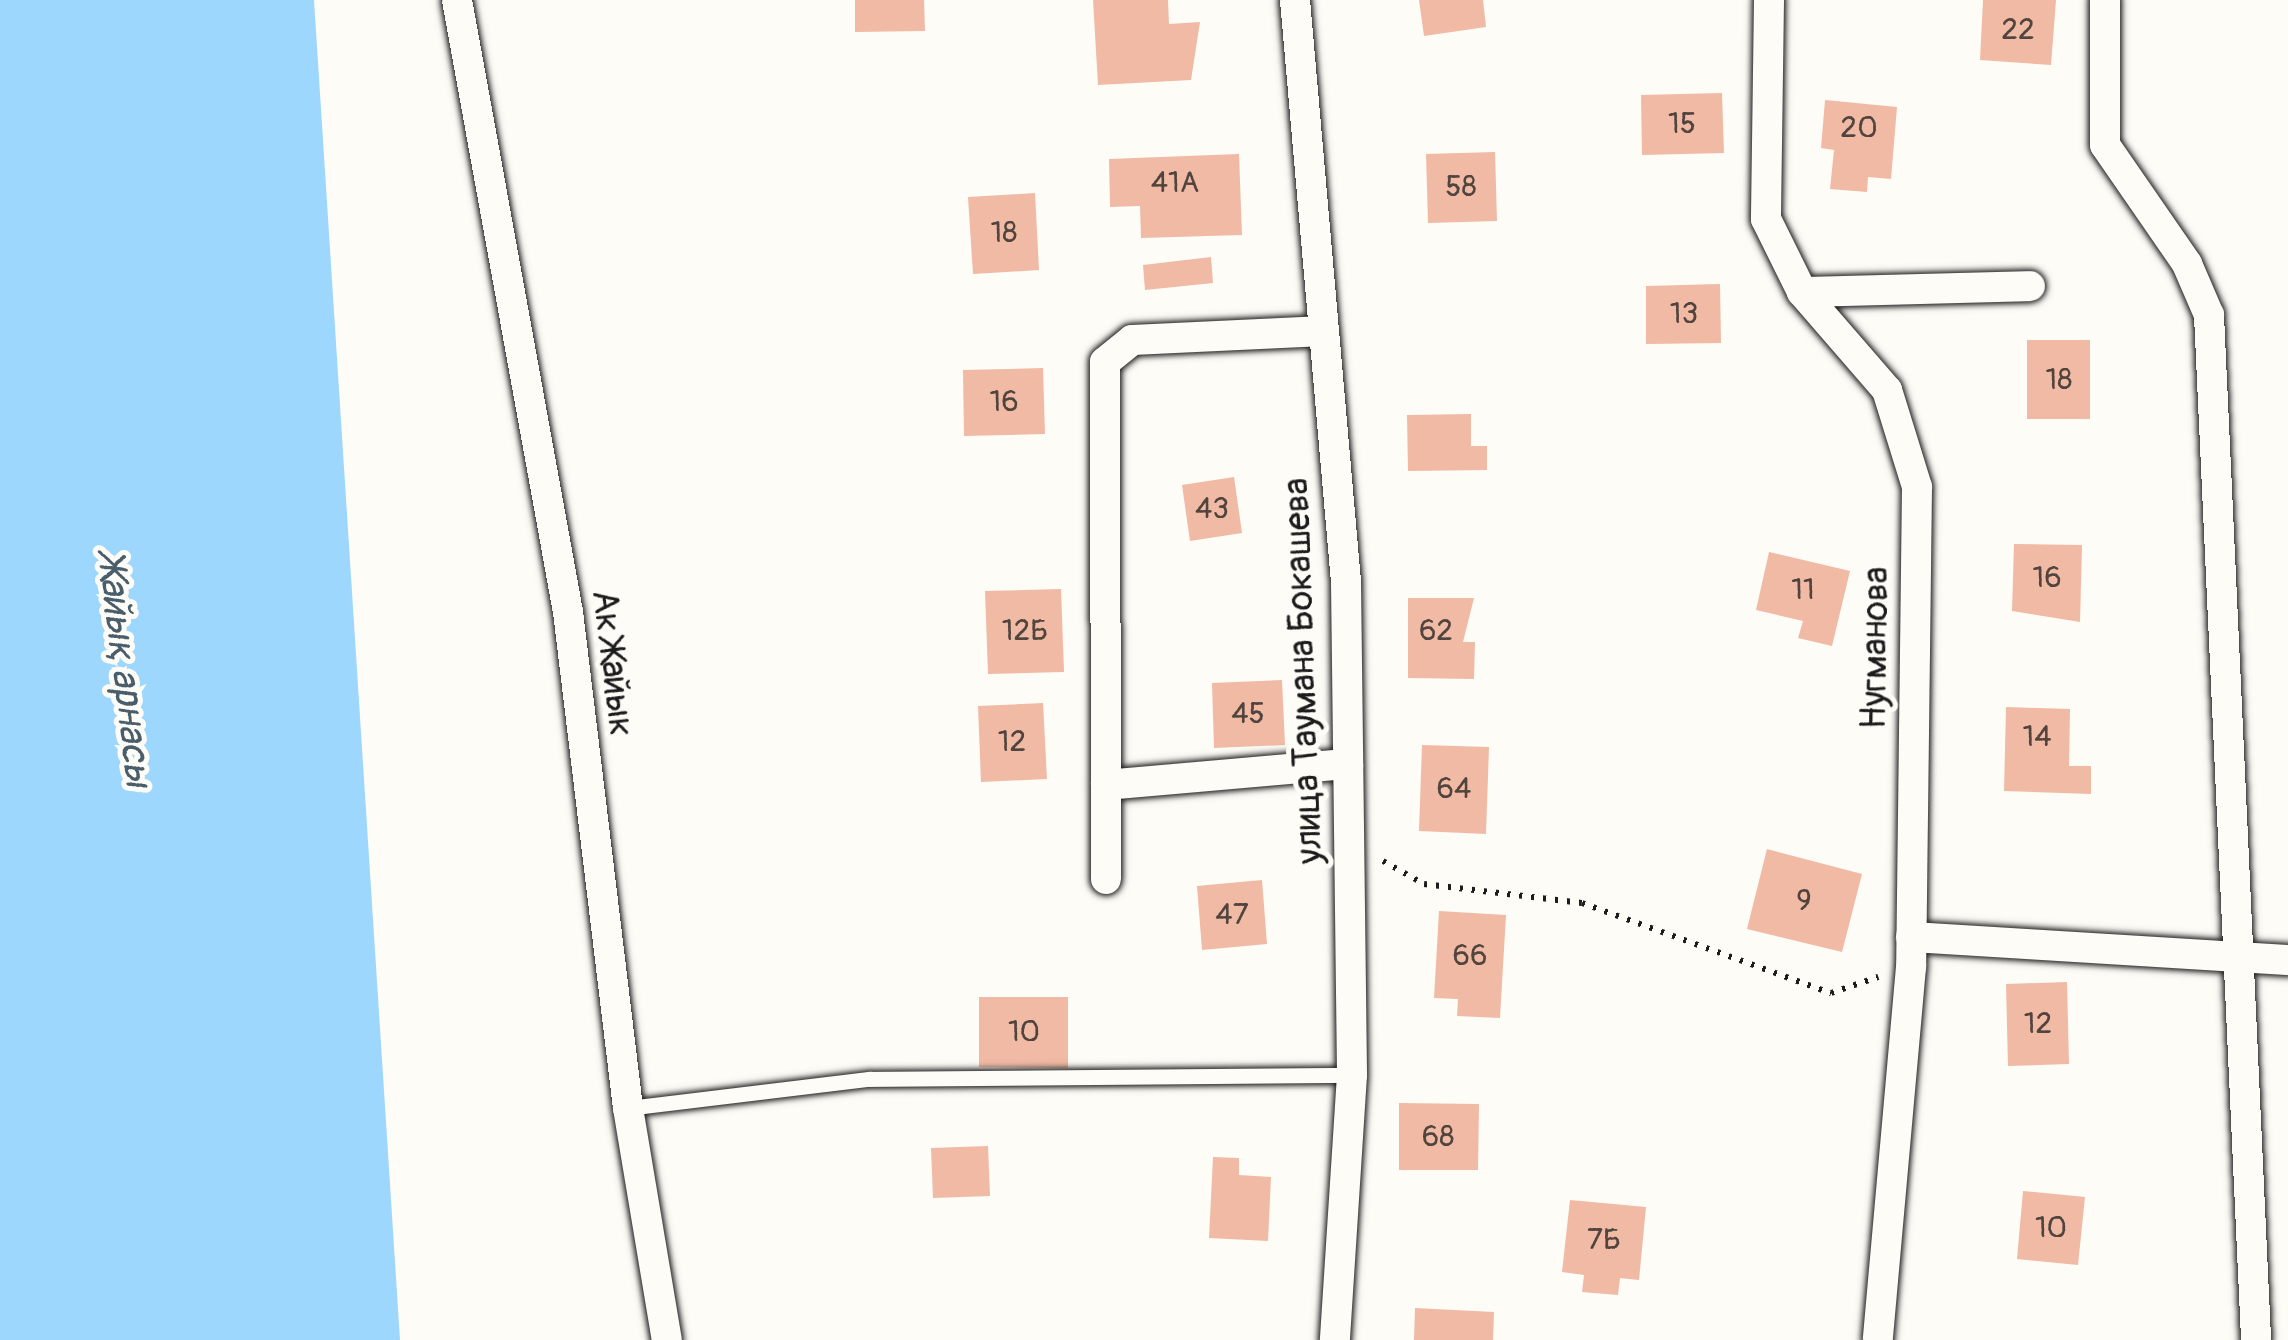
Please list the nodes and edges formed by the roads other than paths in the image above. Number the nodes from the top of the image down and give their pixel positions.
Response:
1 (457, 0) edge
2 (1294, 0) edge
3 (1768, 0) edge
4 (2105, 0) edge
5 (2030, 286) dead end
6 (1802, 292) junction
7 (1324, 332) junction
8 (1348, 764) junction
9 (1106, 785) junction
10 (1106, 879) dead end
11 (1911, 952) junction
12 (2288, 960) edge
13 (2238, 962) junction
14 (1352, 1075) junction
15 (628, 1108) junction
16 (667, 1340) edge
17 (1335, 1340) edge
18 (1878, 1340) edge
19 (2256, 1340) edge

1 - 15 street, Ак Жайык
2 - 7 street, улица Таумана Бокашева
3 - 6 street, Нугманова
4 - 13 street
5 - 6 street
6 - 11 street, Нугманова
7 - 8 street, улица Таумана Бокашева
7 - 9 street
8 - 9 street
8 - 14 street, улица Таумана Бокашева
9 - 10 street
11 - 13 street
11 - 18 street, Нугманова
12 - 13 street
13 - 19 street
14 - 15 lane
14 - 17 street, улица Таумана Бокашева
15 - 16 street, Ак Жайык

